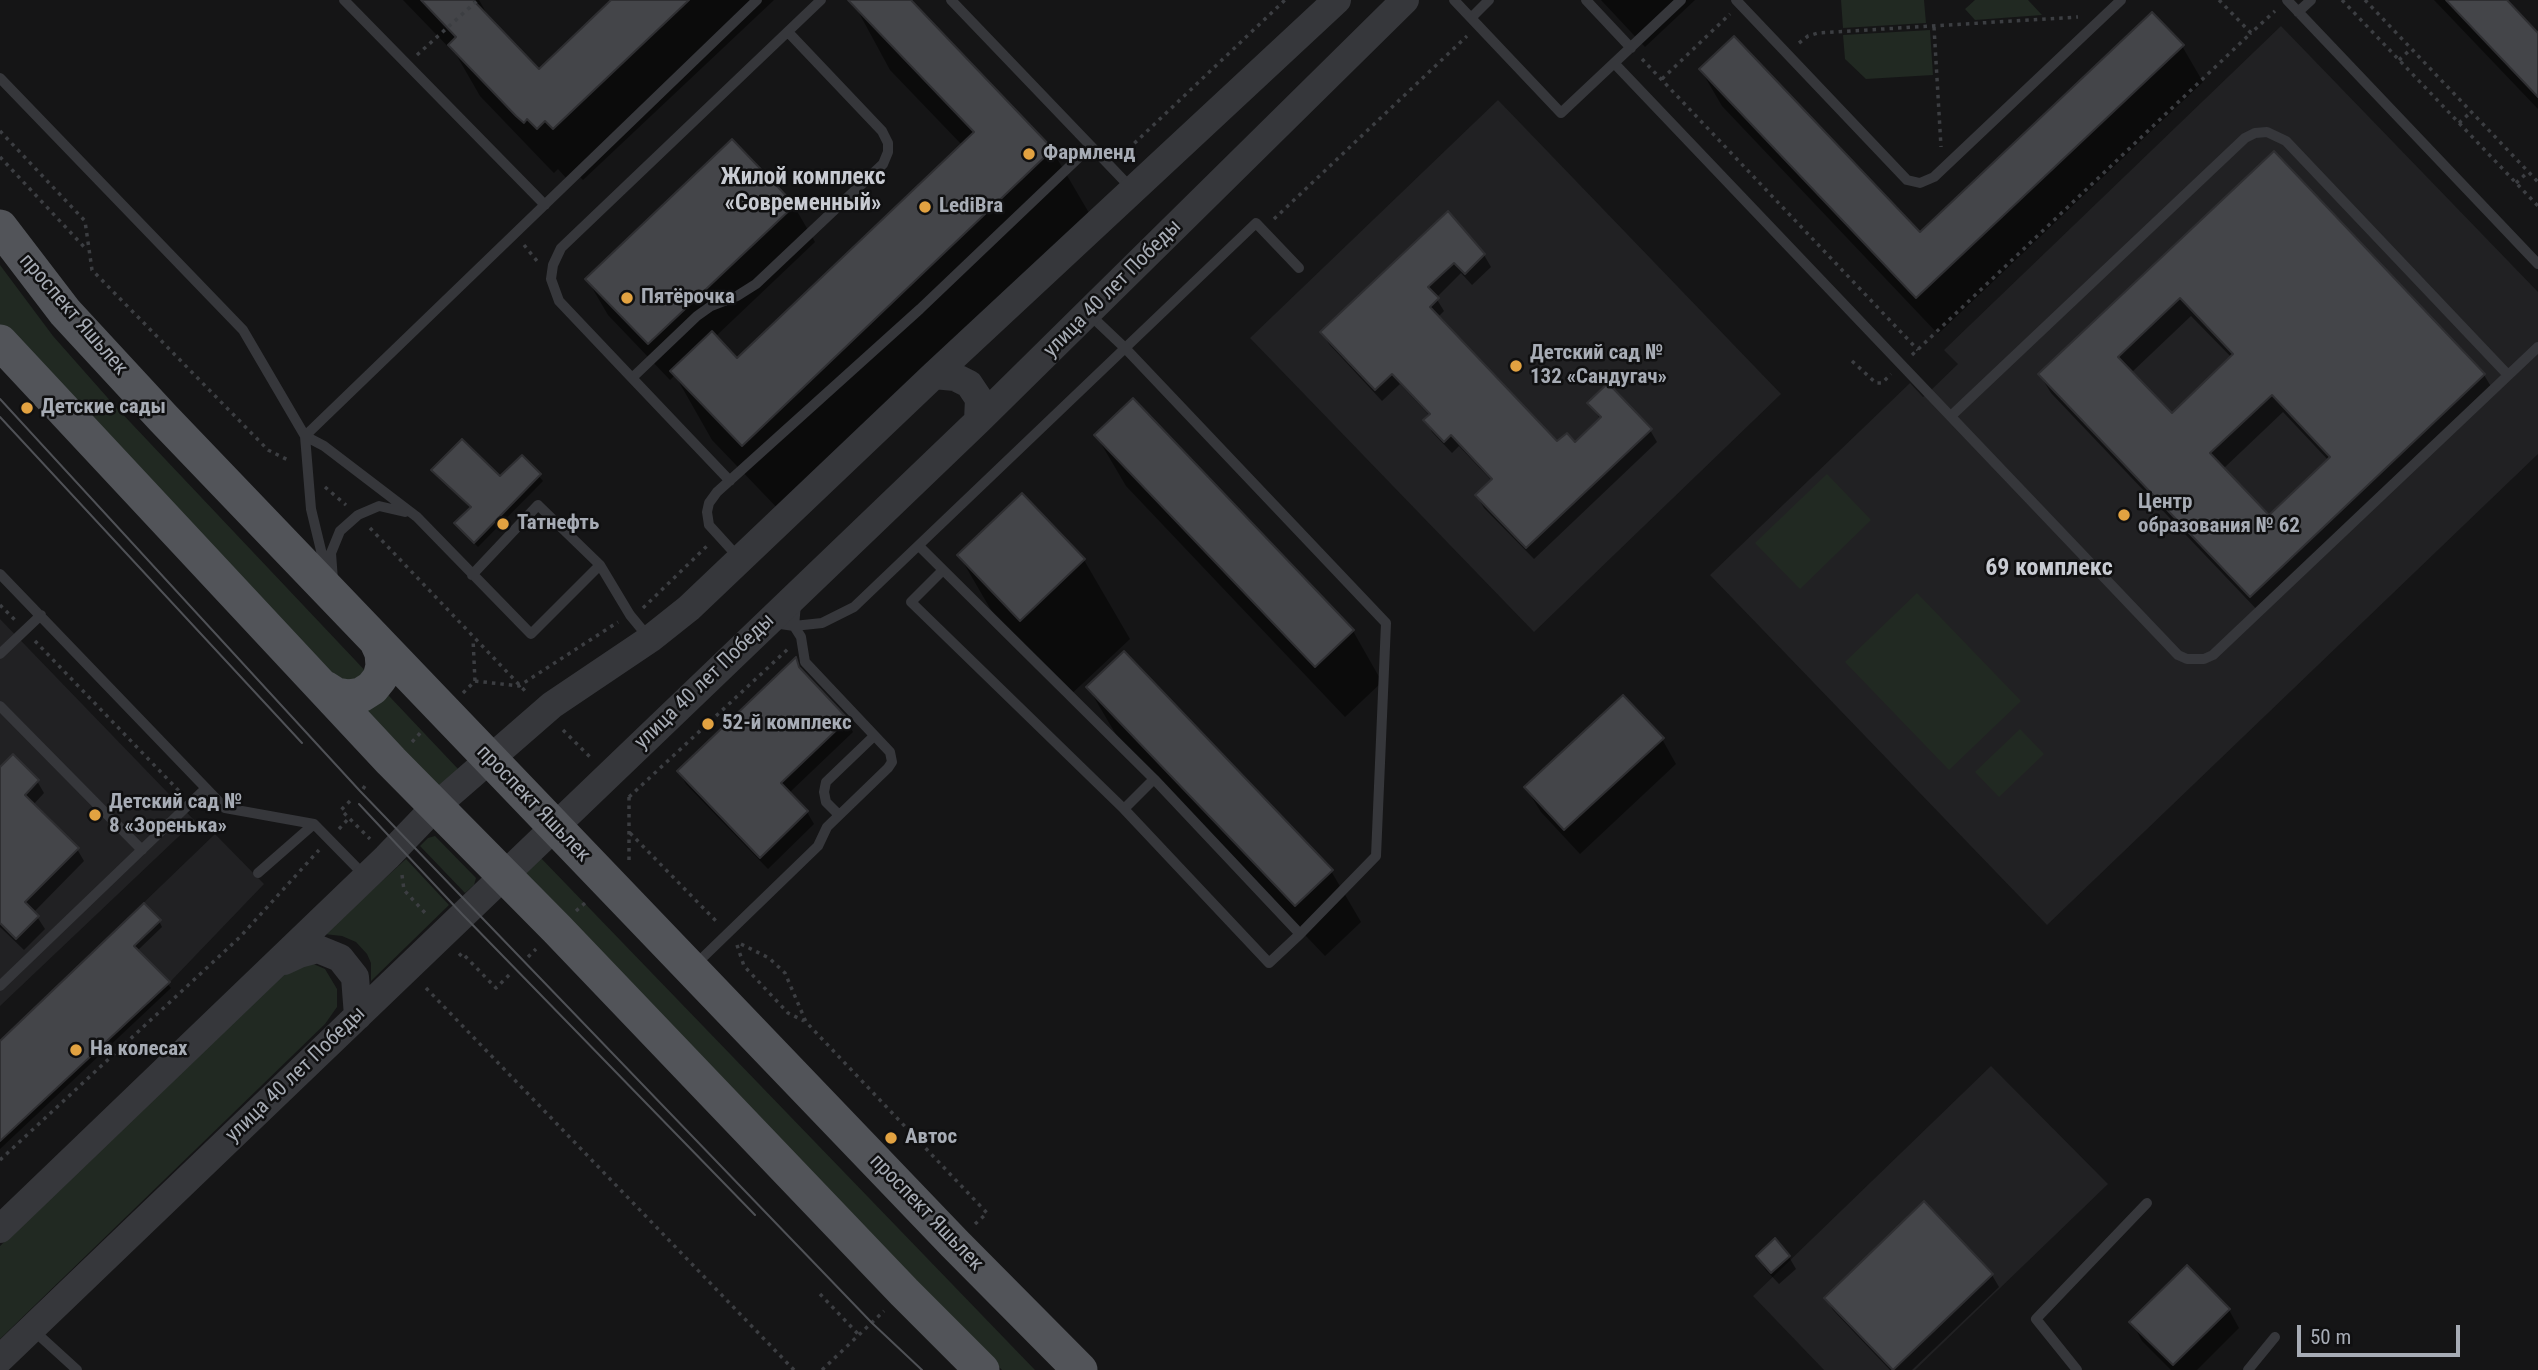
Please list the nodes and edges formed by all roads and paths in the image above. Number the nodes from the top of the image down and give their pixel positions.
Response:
1 (344, 0) edge
2 (478, 0) edge
3 (757, 0) edge
4 (821, 0) edge
5 (951, 0) edge
6 (1285, 0) edge
7 (1337, 0) edge
8 (1405, 0) edge
9 (1454, 0) edge
10 (1489, 0) edge
11 (1586, 0) edge
12 (1681, 0) edge
13 (2121, 0) edge
14 (2219, 0) edge
15 (2287, 0) edge
16 (2311, 0) edge
17 (2342, 0) edge
18 (2365, 0) edge
19 (1738, 2) edge
20 (2278, 8) dead end
21 (2298, 12) junction
22 (2105, 15) junction
23 (1471, 18) junction
24 (1934, 27) junction
25 (788, 32) junction
26 (2251, 33) junction
27 (1631, 48) junction
28 (2412, 49) junction
29 (1787, 55) junction
30 (2399, 60) junction
31 (1615, 63) junction
32 (407, 65) junction
33 (0, 78) edge
34 (1661, 79) junction
35 (1645, 94) junction
36 (2471, 112) junction
37 (2459, 123) junction
38 (0, 131) edge
39 (1091, 146) junction
40 (0, 157) edge
41 (1110, 167) junction
42 (1942, 169) junction
43 (2528, 172) junction
44 (2538, 182) edge
45 (2516, 183) junction
46 (1133, 190) junction
47 (545, 205) junction
48 (2538, 206) edge
49 (0, 227) edge
50 (88, 252) junction
51 (2538, 264) edge
52 (1299, 268) dead end
53 (1088, 313) junction
54 (0, 342) edge
55 (2538, 347) edge
56 (1126, 349) junction
57 (1918, 349) junction
58 (1852, 361) dead end
59 (1902, 364) junction
60 (934, 375) junction
61 (2508, 375) junction
62 (632, 378) junction
63 (1951, 416) junction
64 (978, 421) junction
65 (305, 436) junction
66 (293, 462) dead end
67 (317, 479) dead end
68 (730, 481) junction
69 (352, 511) dead end
70 (417, 517) junction
71 (370, 528) dead end
72 (919, 546) junction
73 (741, 561) junction
74 (600, 565) junction
75 (943, 570) junction
76 (1, 575) edge
77 (472, 575) junction
78 (334, 597) junction
79 (0, 604) edge
80 (41, 615) junction
81 (781, 624) junction
82 (21, 626) dead end
83 (32, 637) dead end
84 (473, 637) junction
85 (650, 639) junction
86 (377, 642) junction
87 (0, 654) edge
88 (325, 688) junction
89 (0, 706) edge
90 (556, 723) dead end
91 (874, 736) junction
92 (489, 758) junction
93 (596, 763) dead end
94 (1154, 779) junction
95 (205, 789) junction
96 (629, 797) dead end
97 (186, 798) dead end
98 (350, 801) dead end
99 (436, 806) junction
100 (1124, 808) junction
101 (839, 816) junction
102 (349, 818) junction
103 (314, 824) junction
104 (555, 826) junction
105 (336, 832) dead end
106 (630, 833) junction
107 (372, 841) dead end
108 (323, 846) dead end
109 (142, 850) junction
110 (631, 860) dead end
111 (397, 868) dead end
112 (258, 873) dead end
113 (505, 876) junction
114 (366, 877) junction
115 (433, 921) dead end
116 (720, 926) dead end
117 (1300, 934) junction
118 (538, 947) dead end
119 (463, 953) dead end
120 (527, 957) dead end
121 (271, 968) junction
122 (692, 968) junction
123 (512, 972) dead end
124 (0, 986) edge
125 (426, 988) dead end
126 (358, 1016) junction
127 (806, 1022) junction
128 (0, 1160) edge
129 (2147, 1203) dead end
130 (987, 1213) dead end
131 (0, 1229) edge
132 (820, 1294) dead end
133 (885, 1311) dead end
134 (32, 1329) junction
135 (859, 1335) junction
136 (2275, 1337) dead end
137 (0, 1359) edge
138 (77, 1370) edge
139 (794, 1370) edge
140 (822, 1370) edge
141 (982, 1370) edge
142 (1080, 1370) edge
143 (2077, 1370) edge
144 (2248, 1370) edge

1 - 32 lane
2 - 32 path
3 - 47 lane
4 - 25 lane
5 - 39 lane
6 - 41 path
7 - 46 street
8 - 53 street, улица 40 лет Победы
9 - 23 lane
10 - 23 lane
11 - 27 lane
12 - 27 lane
13 - 22 lane
14 - 26 path
15 - 21 lane
16 - 21 lane
17 - 30 path
18 - 28 path
19 - 29 lane
19 - 34 path
20 - 26 path
21 - 51 lane
22 - 24 path
22 - 42 lane
23 - 31 lane
24 - 29 path
24 - 42 path
25 - 62 lane
25 - 62 lane
26 - 57 path
27 - 31 lane
27 - 34 path
28 - 30 path
28 - 36 path
29 - 42 lane
30 - 37 path
31 - 35 lane
32 - 47 lane
33 - 65 lane
34 - 35 path
34 - 57 path
35 - 59 lane
36 - 37 path
36 - 43 path
37 - 45 path
38 - 50 path
39 - 41 lane
39 - 68 lane
40 - 50 path
41 - 46 lane
43 - 44 path
43 - 45 path
45 - 48 path
46 - 60 street
47 - 65 lane
49 - 78 main road, проспект Яшьлек
50 - 66 path
52 - 56 lane
53 - 56 lane
53 - 64 street, улица 40 лет Победы
54 - 88 main road
55 - 61 lane
56 - 72 lane
56 - 117 lane
57 - 59 path
58 - 59 path
59 - 63 lane
60 - 64 street
60 - 73 street
61 - 63 lane
61 - 63 lane
62 - 68 lane
64 - 81 street, улица 40 лет Победы
65 - 70 lane
65 - 78 lane
67 - 69 path
68 - 73 lane
70 - 77 lane
70 - 78 lane
71 - 84 path
72 - 75 lane
72 - 81 lane
73 - 85 street
74 - 77 lane
74 - 77 lane
74 - 85 lane
75 - 94 lane
75 - 100 lane
76 - 80 lane
78 - 86 main road, проспект Яшьлек
79 - 82 path
80 - 87 lane
80 - 95 lane
81 - 91 lane
81 - 104 street, улица 40 лет Победы
83 - 97 path
84 - 84 path
85 - 92 street
86 - 88 main road
86 - 92 main road, проспект Яшьлек
88 - 99 main road
89 - 109 lane
90 - 93 path
91 - 101 lane
91 - 101 lane
92 - 99 street
92 - 104 main road, проспект Яшьлек
94 - 100 lane
94 - 117 lane
95 - 103 lane
95 - 109 lane
96 - 106 path
98 - 102 path
99 - 113 main road
99 - 114 street
100 - 117 lane
101 - 122 lane
102 - 105 path
102 - 107 path
103 - 112 lane
103 - 114 lane
104 - 113 street, улица 40 лет Победы
104 - 122 main road, проспект Яшьлек
106 - 110 path
106 - 116 path
108 - 128 path
109 - 124 lane
111 - 115 path
113 - 126 street, улица 40 лет Победы
113 - 141 main road
114 - 121 street
118 - 120 path
119 - 123 path
121 - 126 street
121 - 131 street
122 - 142 main road, проспект Яшьлек
125 - 139 path
126 - 134 street, улица 40 лет Победы
127 - 127 path
127 - 130 path
129 - 143 lane
132 - 135 path
133 - 135 path
134 - 137 street, улица 40 лет Победы
134 - 138 lane
135 - 140 path
136 - 144 lane

